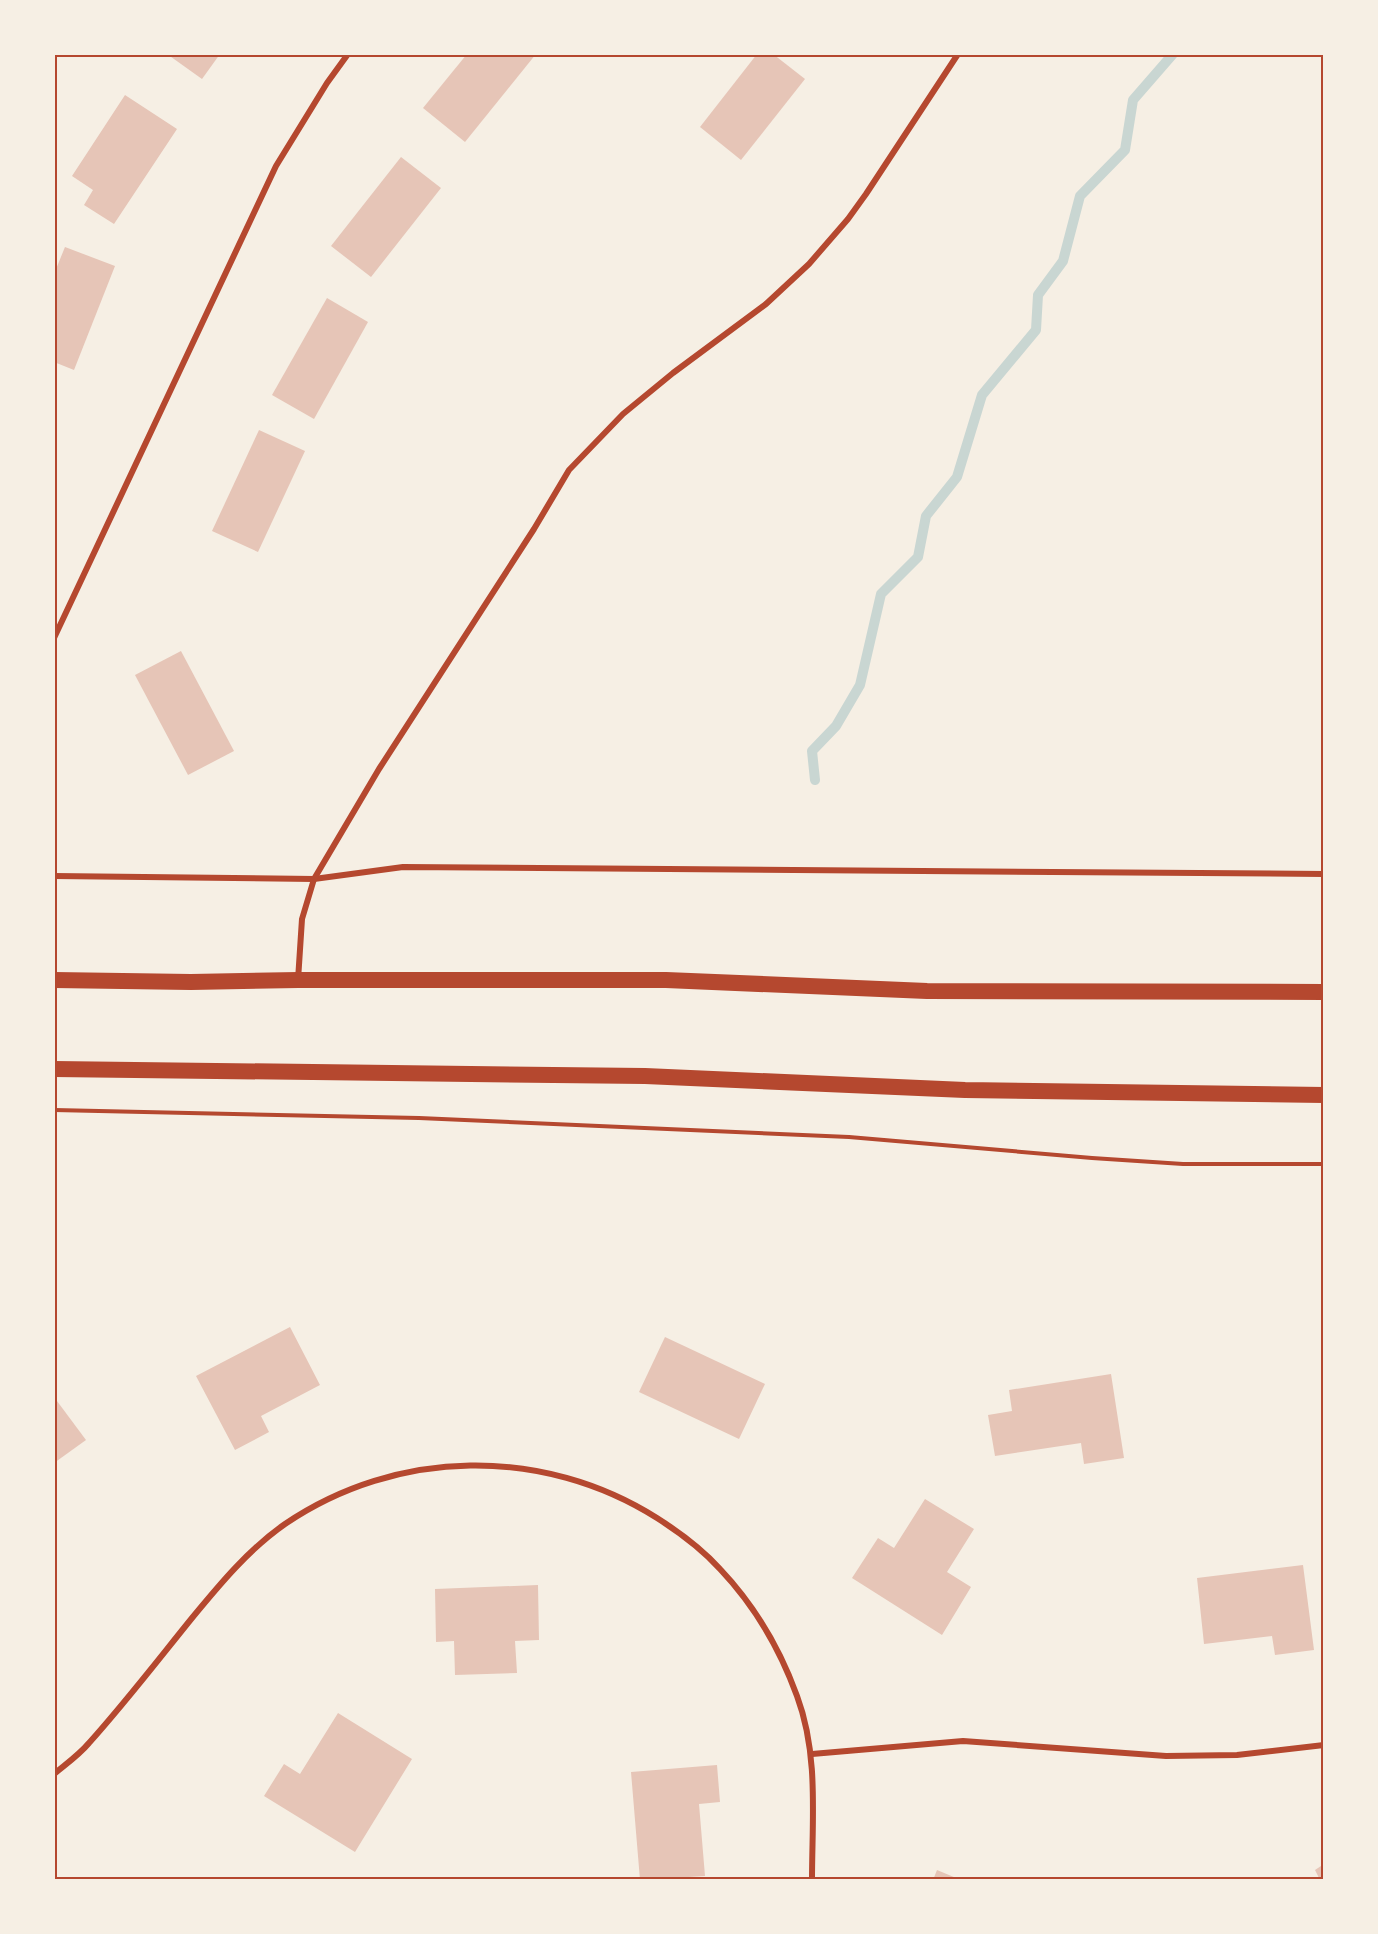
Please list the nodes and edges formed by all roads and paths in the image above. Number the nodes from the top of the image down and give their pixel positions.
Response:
1 (348, 54) edge
2 (958, 54) edge
3 (54, 638) edge
4 (1324, 874) edge
5 (54, 876) edge
6 (314, 879) junction
7 (54, 980) edge
8 (298, 980) junction
9 (1324, 992) edge
10 (54, 1069) edge
11 (1324, 1095) edge
12 (54, 1110) edge
13 (1324, 1164) edge
14 (1324, 1745) edge
15 (812, 1754) junction
16 (54, 1774) edge
17 (812, 1880) edge

1 - 3 street
2 - 6 street
4 - 6 street
5 - 6 street
6 - 8 street
7 - 8 highway
8 - 9 highway
10 - 11 highway
12 - 13 path
14 - 15 street
15 - 16 street
15 - 17 street

